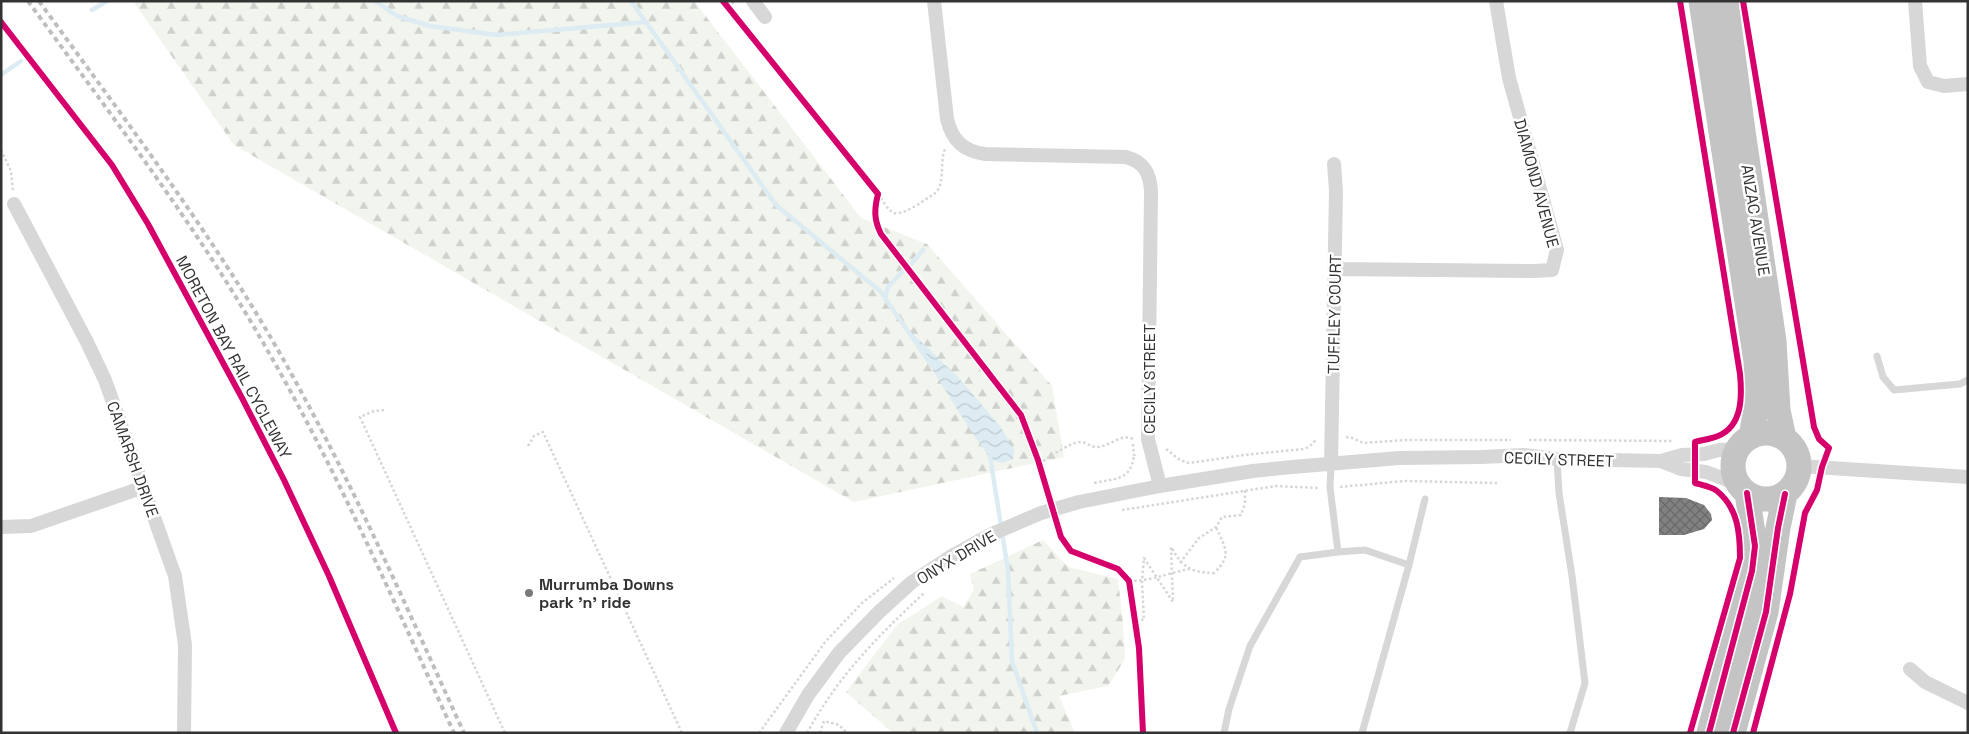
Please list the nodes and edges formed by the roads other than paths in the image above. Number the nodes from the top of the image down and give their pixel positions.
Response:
1 (753, 1) edge
2 (934, 1) edge
3 (1496, 1) edge
4 (1701, 1) edge
5 (1726, 1) edge
6 (1915, 1) edge
7 (765, 17) dead end
8 (1968, 84) edge
9 (1334, 164) dead end
10 (14, 204) road end
11 (1335, 269) junction
12 (1877, 356) dead end
13 (1968, 380) edge
14 (1784, 438) junction
15 (1744, 443) junction
16 (1557, 459) junction
17 (1660, 461) junction
18 (1331, 464) junction
19 (1800, 466) junction
20 (1968, 477) edge
21 (1160, 486) junction
22 (144, 488) junction
23 (1742, 488) junction
24 (1785, 494) junction
25 (1425, 499) dead end
26 (1, 526) edge
27 (1338, 552) junction
28 (1409, 565) junction
29 (1910, 669) dead end
30 (1968, 703) edge
31 (184, 733) edge
32 (786, 733) edge
33 (1224, 733) edge
34 (1362, 733) edge
35 (1570, 733) edge
36 (1709, 733) edge
37 (1733, 733) edge

1 - 7 street
2 - 21 street, CECILY STREET
3 - 11 street, DIAMOND AVENUE
4 - 15 highway, ANZAC AVENUE
5 - 14 highway, ANZAC AVENUE
6 - 8 street
9 - 11 street, TUFFLEY COURT
10 - 22 street, CAMARSH DRIVE
11 - 18 street, TUFFLEY COURT
12 - 13 lane
14 - 15 highway
14 - 19 highway
15 - 17 street, CECILY STREET
15 - 23 highway
16 - 17 street, CECILY STREET
16 - 18 street, CECILY STREET
16 - 35 lane
17 - 23 street, CECILY STREET
18 - 21 street, CECILY STREET
18 - 27 lane
19 - 20 street
19 - 24 highway
21 - 32 street, ONYX DRIVE
22 - 26 street
22 - 31 street, CAMARSH DRIVE
23 - 24 highway
23 - 36 highway
24 - 37 highway
25 - 28 lane
27 - 28 lane
27 - 33 lane
28 - 34 lane
29 - 30 street

